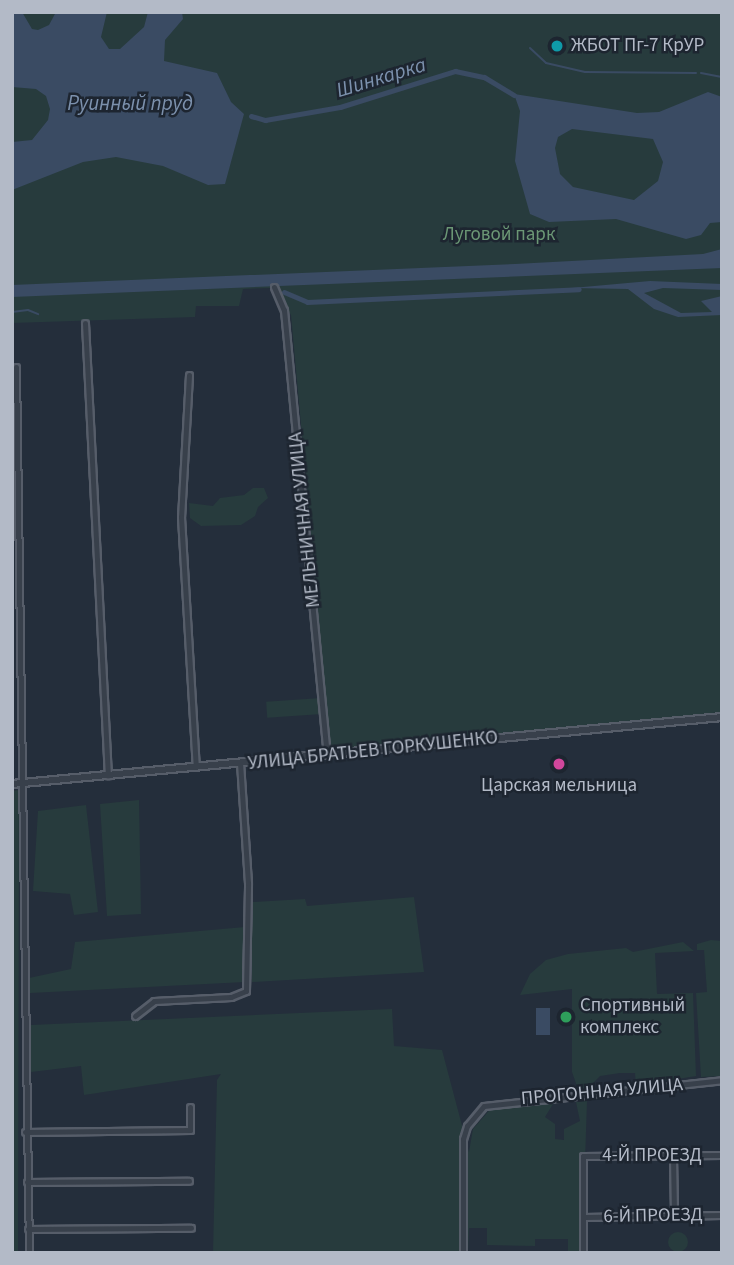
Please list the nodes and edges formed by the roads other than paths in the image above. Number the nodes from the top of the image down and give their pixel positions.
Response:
1 (274, 287) dead end
2 (85, 323) dead end
3 (16, 368) dead end
4 (189, 375) dead end
5 (12, 601) edge
6 (21, 601) junction
7 (722, 717) edge
8 (327, 755) junction
9 (240, 764) junction
10 (196, 767) junction
11 (108, 775) junction
12 (18, 783) edge
13 (135, 1016) dead end
14 (722, 1080) edge
15 (190, 1107) dead end
16 (25, 1132) junction
17 (722, 1155) edge
18 (673, 1156) junction
19 (189, 1181) dead end
20 (27, 1182) junction
21 (722, 1214) edge
22 (674, 1215) junction
23 (584, 1217) junction
24 (191, 1228) dead end
25 (28, 1229) junction
26 (29, 1253) edge
27 (463, 1253) edge
28 (583, 1253) edge

1 - 8 street, МЕЛЬНИЧНАЯ УЛИЦА
2 - 11 street
3 - 6 street
4 - 10 street
5 - 6 street
6 - 12 street
7 - 8 street, УЛИЦА БРАТЬЕВ ГОРКУШЕНКО
8 - 9 street, УЛИЦА БРАТЬЕВ ГОРКУШЕНКО
9 - 10 street, УЛИЦА БРАТЬЕВ ГОРКУШЕНКО
9 - 13 street
10 - 11 street, УЛИЦА БРАТЬЕВ ГОРКУШЕНКО
11 - 12 street, УЛИЦА БРАТЬЕВ ГОРКУШЕНКО
12 - 16 street
14 - 27 street, ПРОГОННАЯ УЛИЦА
15 - 16 street
16 - 20 street
17 - 18 street, 4-Й ПРОЕЗД
18 - 22 street
18 - 23 street, 4-Й ПРОЕЗД
19 - 20 street
20 - 25 street
21 - 22 street, 6-Й ПРОЕЗД
22 - 23 street, 6-Й ПРОЕЗД
23 - 28 street
24 - 25 street
25 - 26 street

